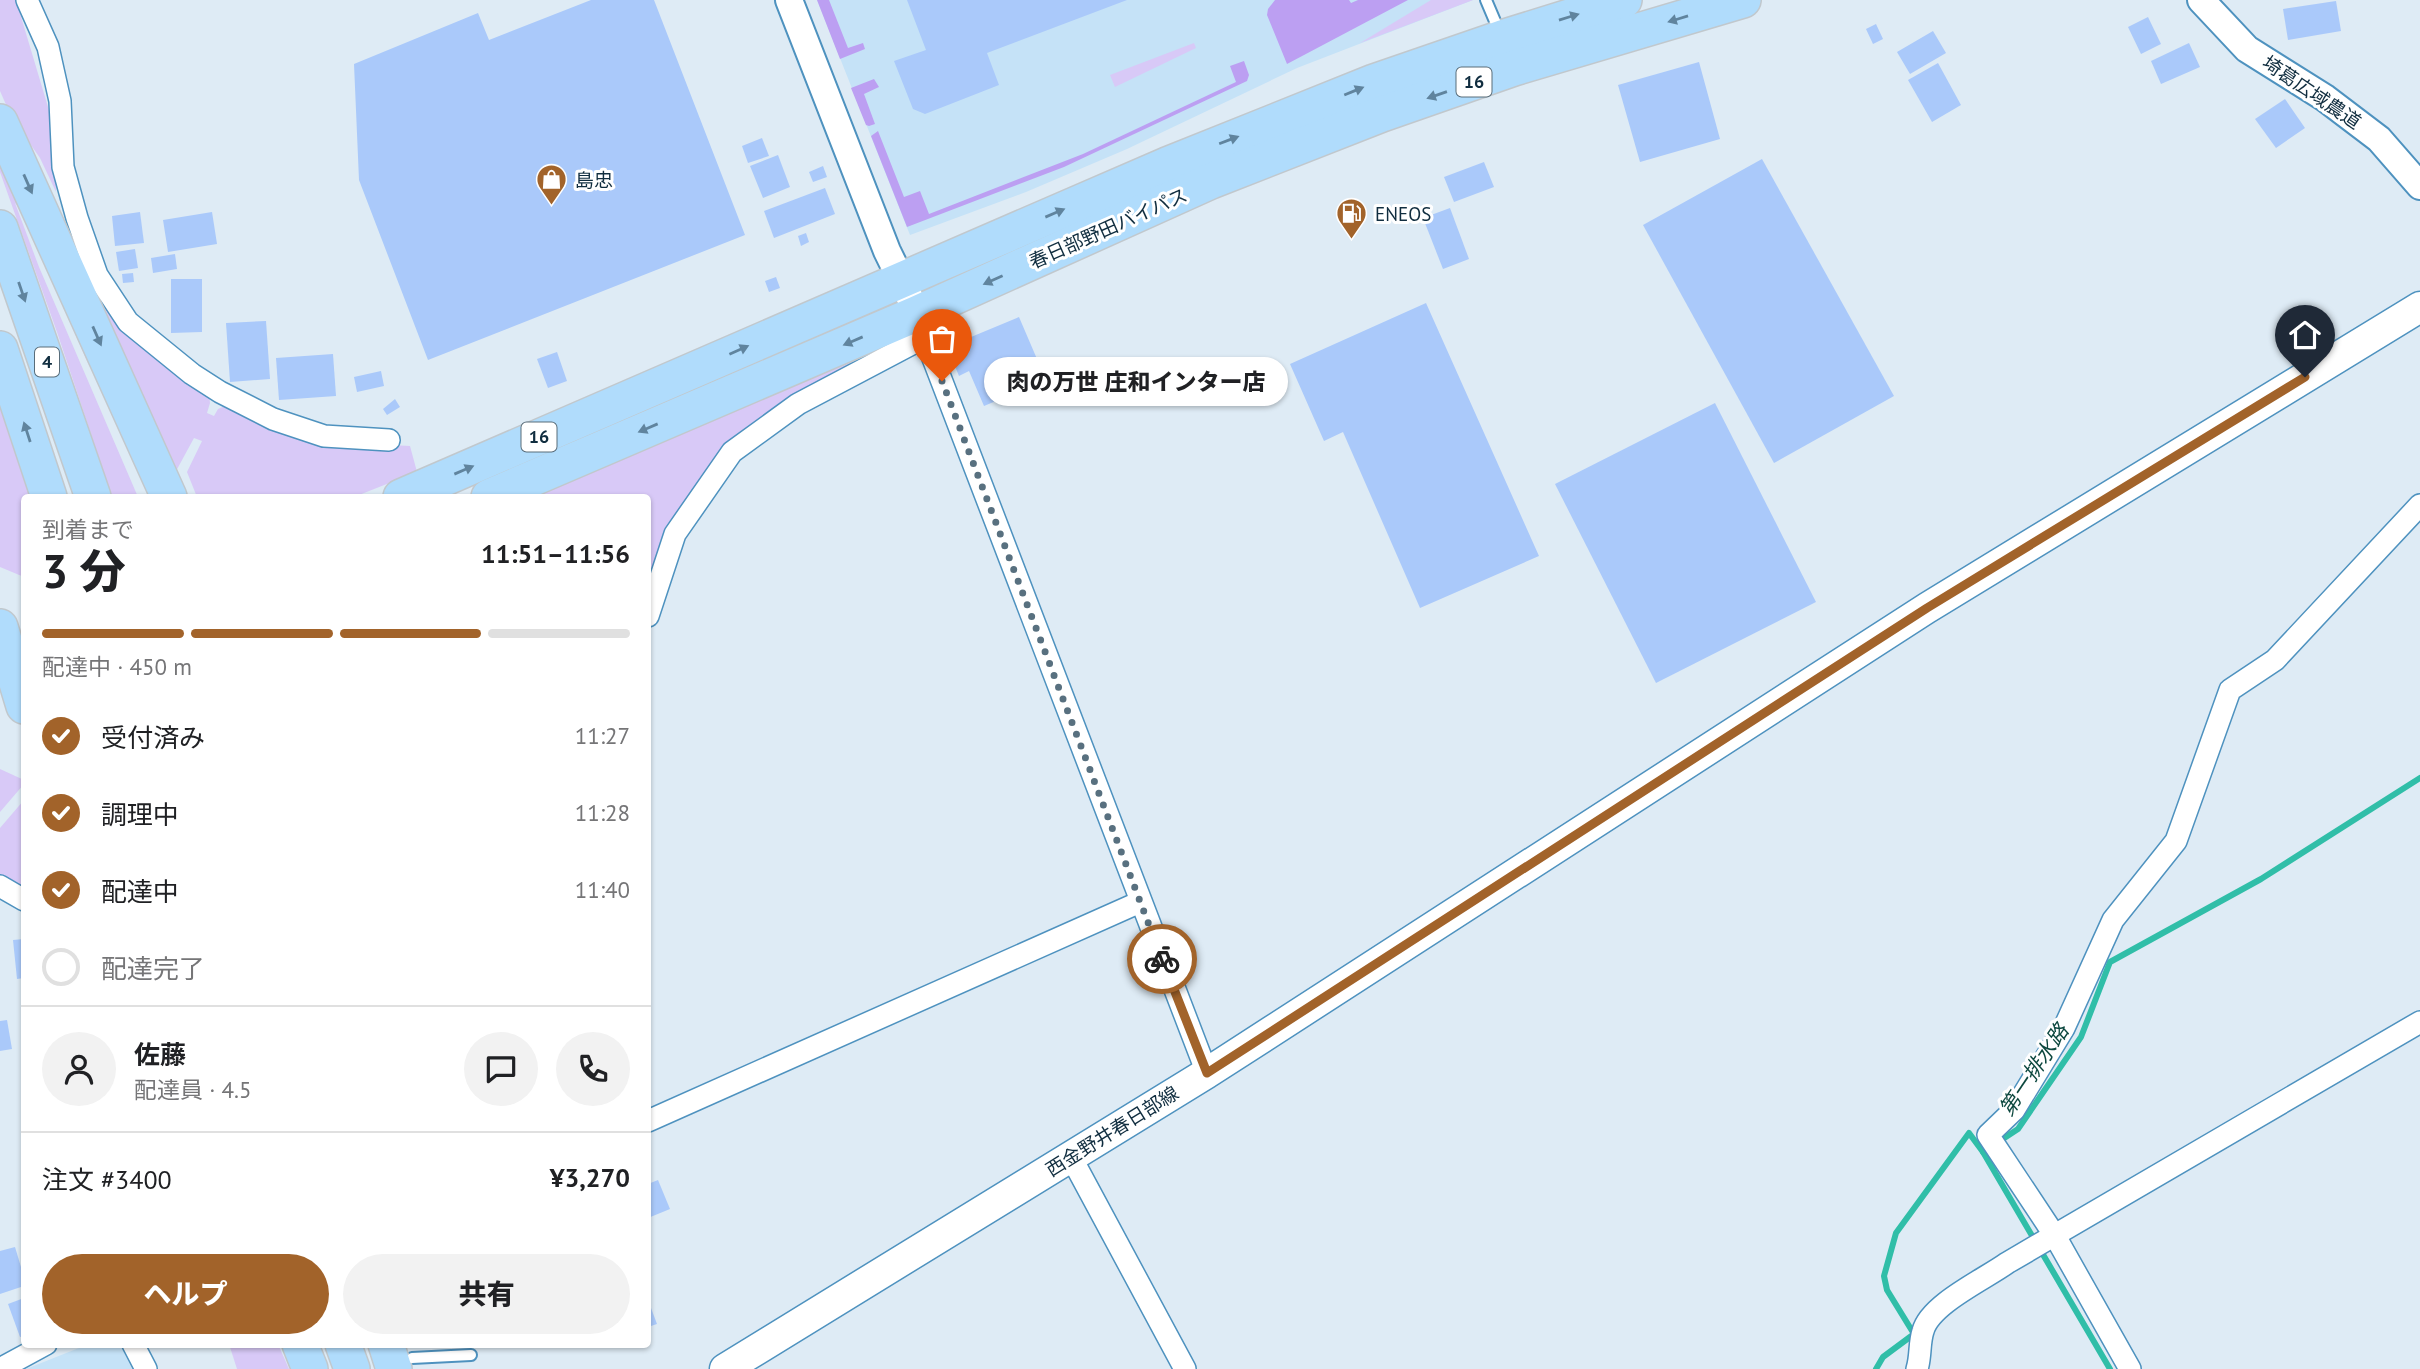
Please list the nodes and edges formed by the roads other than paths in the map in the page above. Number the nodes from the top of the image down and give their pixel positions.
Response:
1 (27, 0) edge
2 (789, 0) edge
3 (1486, 0) edge
4 (1624, 0) edge
5 (1743, 0) edge
6 (2201, 0) edge
7 (1502, 38) junction
8 (0, 121) edge
9 (2420, 186) edge
10 (0, 228) edge
11 (903, 278) junction
12 (2420, 307) edge
13 (920, 326) junction
14 (0, 348) edge
15 (389, 440) dead end
16 (48, 494) edge
17 (92, 494) edge
18 (168, 494) edge
19 (408, 494) edge
20 (497, 494) edge
21 (2420, 505) edge
22 (651, 607) edge
23 (0, 627) edge
24 (12, 665) edge
25 (18, 703) edge
26 (0, 886) edge
27 (21, 898) edge
28 (1140, 902) junction
29 (2420, 1022) edge
30 (1207, 1073) junction
31 (651, 1120) edge
32 (1072, 1157) junction
33 (2055, 1236) junction
34 (39, 1348) edge
35 (135, 1348) edge
36 (302, 1348) edge
37 (344, 1348) edge
38 (471, 1354) dead end
39 (403, 1357) edge
40 (0, 1369) edge
41 (146, 1369) edge
42 (310, 1369) edge
43 (352, 1369) edge
44 (725, 1369) edge
45 (1185, 1369) edge
46 (1917, 1369) edge
47 (2130, 1369) edge

1 - 15 street
2 - 11 street
3 - 7 lane
7 -> 4 highway, 春日部野田バイパス / 16
5 -> 13 highway, 春日部野田バイパス / 16
6 - 9 street, 埼葛広域農道
11 -> 7 highway, 春日部野田バイパス / 16
8 -> 18 highway
10 -> 17 highway, 4
11 - 13 street
19 -> 11 highway, 春日部野田バイパス / 16
12 - 30 main road, 西金野井春日部線
13 -> 20 highway, 春日部野田バイパス / 16
13 - 22 street
13 - 28 street
16 -> 14 highway, 4
21 - 33 street
23 - 24 highway
24 - 25 highway
26 - 27 street
28 - 30 street
28 - 31 street
29 - 33 street
30 - 32 main road, 西金野井春日部線
32 - 44 main road, 西金野井春日部線
32 - 45 street
33 - 46 street
33 - 47 street
34 - 40 street
35 - 41 street
36 - 42 highway
37 - 43 highway
38 - 39 lane

